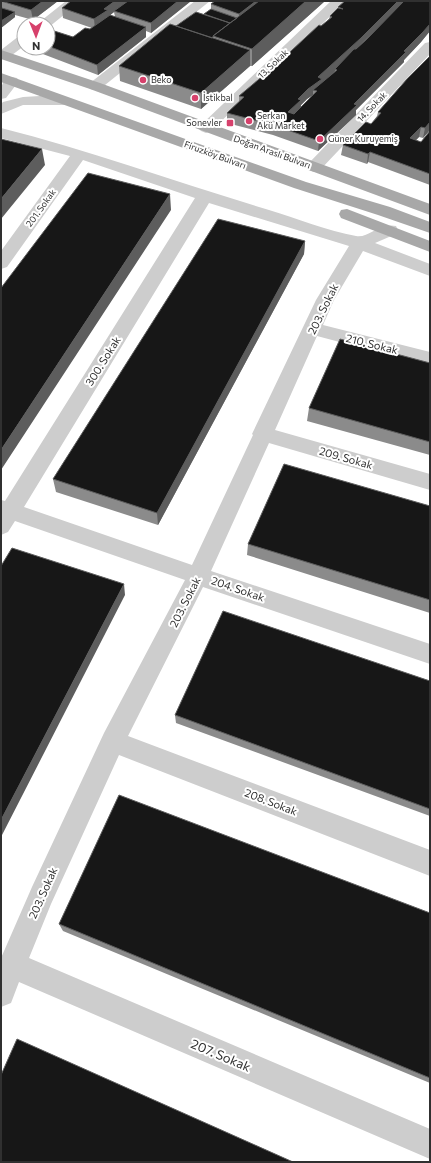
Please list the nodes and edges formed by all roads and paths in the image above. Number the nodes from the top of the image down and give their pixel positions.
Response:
1 (74, 1) edge
2 (203, 1) edge
3 (339, 1) edge
4 (54, 16) edge
5 (16, 44) edge
6 (430, 46) edge
7 (2, 54) edge
8 (5, 81) edge
9 (95, 86) junction
10 (1, 95) edge
11 (65, 101) junction
12 (1, 110) edge
13 (206, 128) junction
14 (1, 133) edge
15 (80, 154) junction
16 (314, 167) junction
17 (300, 185) junction
18 (205, 196) junction
19 (430, 196) edge
20 (430, 210) edge
21 (347, 215) junction
22 (430, 228) edge
23 (390, 230) junction
24 (359, 243) junction
25 (430, 247) edge
26 (1, 264) edge
27 (430, 270) edge
28 (313, 329) junction
29 (430, 359) edge
30 (262, 434) junction
31 (430, 482) edge
32 (4, 515) edge
33 (198, 576) junction
34 (430, 654) edge
35 (113, 741) junction
36 (430, 863) edge
37 (12, 965) junction
38 (1, 993) edge
39 (430, 1144) edge

1 - 4 street
2 - 9 street
3 - 13 street, 13. Sokak
5 - 7 street
6 - 16 street, 14. Sokak
7 - 9 main road, Doğan Araslı Bulvarı
8 - 10 street
8 - 11 main road, Firuzköy Bulvarı
9 - 13 main road, Doğan Araslı Bulvarı
11 - 12 street
11 - 17 main road, Firuzköy Bulvarı
13 - 16 main road, Doğan Araslı Bulvarı
14 - 15 street
15 - 18 street
15 - 26 street, 201. Sokak
16 - 19 main road
16 - 20 main road, Doğan Araslı Bulvarı
17 - 21 main road
17 - 22 main road, Firuzköy Bulvarı
18 - 24 street
18 - 32 street, 300. Sokak
21 - 23 main road
21 - 24 street
23 - 24 street
23 - 25 main road
24 - 27 street
24 - 28 street, 203. Sokak
28 - 29 street, 210. Sokak
28 - 30 street, 203. Sokak
30 - 31 street, 209. Sokak
30 - 33 street, 203. Sokak
32 - 33 street, 204. Sokak
33 - 34 street, 204. Sokak
33 - 35 street, 203. Sokak
35 - 36 street, 208. Sokak
35 - 37 street, 203. Sokak
37 - 38 street, 203. Sokak
37 - 39 street, 207. Sokak

